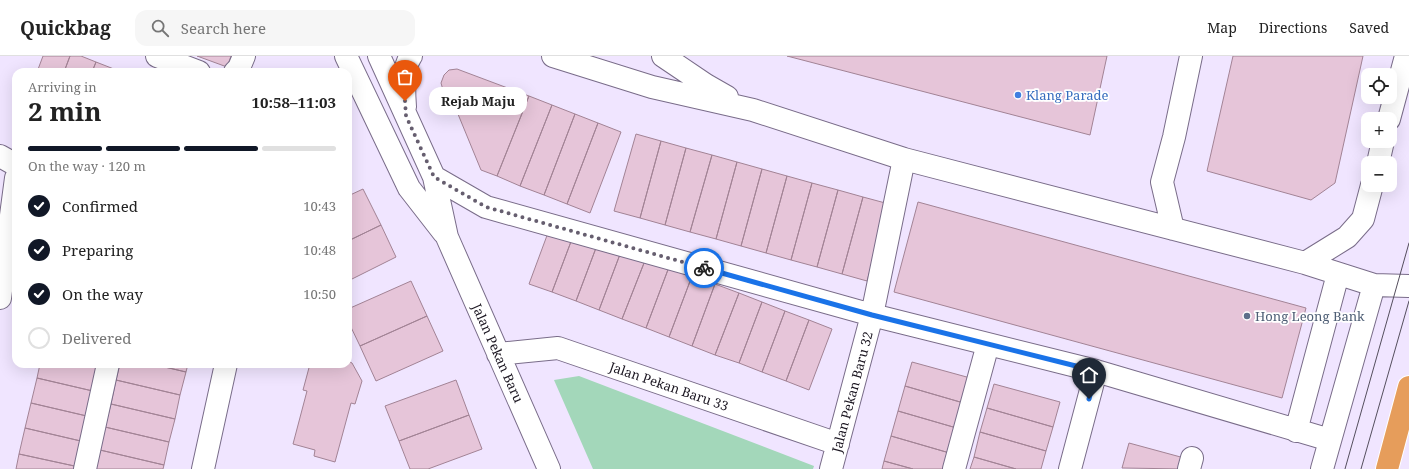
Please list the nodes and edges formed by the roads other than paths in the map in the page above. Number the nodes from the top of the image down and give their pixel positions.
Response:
1 (157, 56) edge
2 (244, 56) edge
3 (346, 56) edge
4 (379, 56) edge
5 (411, 56) edge
6 (553, 56) edge
7 (664, 56) edge
8 (1191, 56) edge
9 (1406, 56) edge
10 (188, 68) edge
11 (239, 68) edge
12 (352, 68) edge
13 (352, 69) edge
14 (753, 110) junction
15 (1391, 112) edge
16 (406, 116) junction
17 (0, 156) edge
18 (904, 159) junction
19 (12, 163) edge
20 (434, 177) junction
21 (1370, 192) edge
22 (1173, 229) junction
23 (447, 237) junction
24 (12, 238) edge
25 (1305, 263) junction
26 (10, 268) edge
27 (1338, 274) junction
28 (1374, 285) junction
29 (1409, 286) edge
30 (0, 298) edge
31 (872, 315) junction
32 (988, 344) junction
33 (498, 354) junction
34 (107, 368) edge
35 (225, 368) edge
36 (1096, 371) junction
37 (1409, 387) edge
38 (1296, 431) junction
39 (1330, 440) junction
40 (838, 444) junction
41 (84, 469) edge
42 (203, 469) edge
43 (549, 469) edge
44 (831, 469) edge
45 (954, 469) edge
46 (1070, 469) edge
47 (1322, 469) edge
48 (1387, 469) edge

1 - 10 street
2 - 11 street
3 - 12 street, Jalan Pekan Baru
4 - 16 street, Jalan Pekan Baru
5 - 16 street
6 - 14 street
7 - 14 street
8 - 22 street
9 - 15 street
13 - 23 street, Jalan Pekan Baru
14 - 18 street
16 - 20 street, Jalan Pekan Baru
17 - 19 street
18 - 22 street
18 - 31 street, Jalan Pekan Baru 32
20 - 23 street, Jalan Pekan Baru
20 - 31 street
21 - 25 street
22 - 25 street
23 - 33 street, Jalan Pekan Baru
24 - 26 street
25 - 27 street
26 - 30 street
27 - 28 street
27 - 38 street
28 - 29 street
28 - 39 street
31 - 32 street
31 - 40 street, Jalan Pekan Baru 32
32 - 36 street
32 - 45 street
33 - 40 street, Jalan Pekan Baru 33
33 - 43 street, Jalan Pekan Baru
34 - 41 street
35 - 42 street
36 - 38 street
36 - 46 street
37 - 48 highway
38 - 39 street
39 - 47 street
40 - 44 street, Jalan Pekan Baru 32

